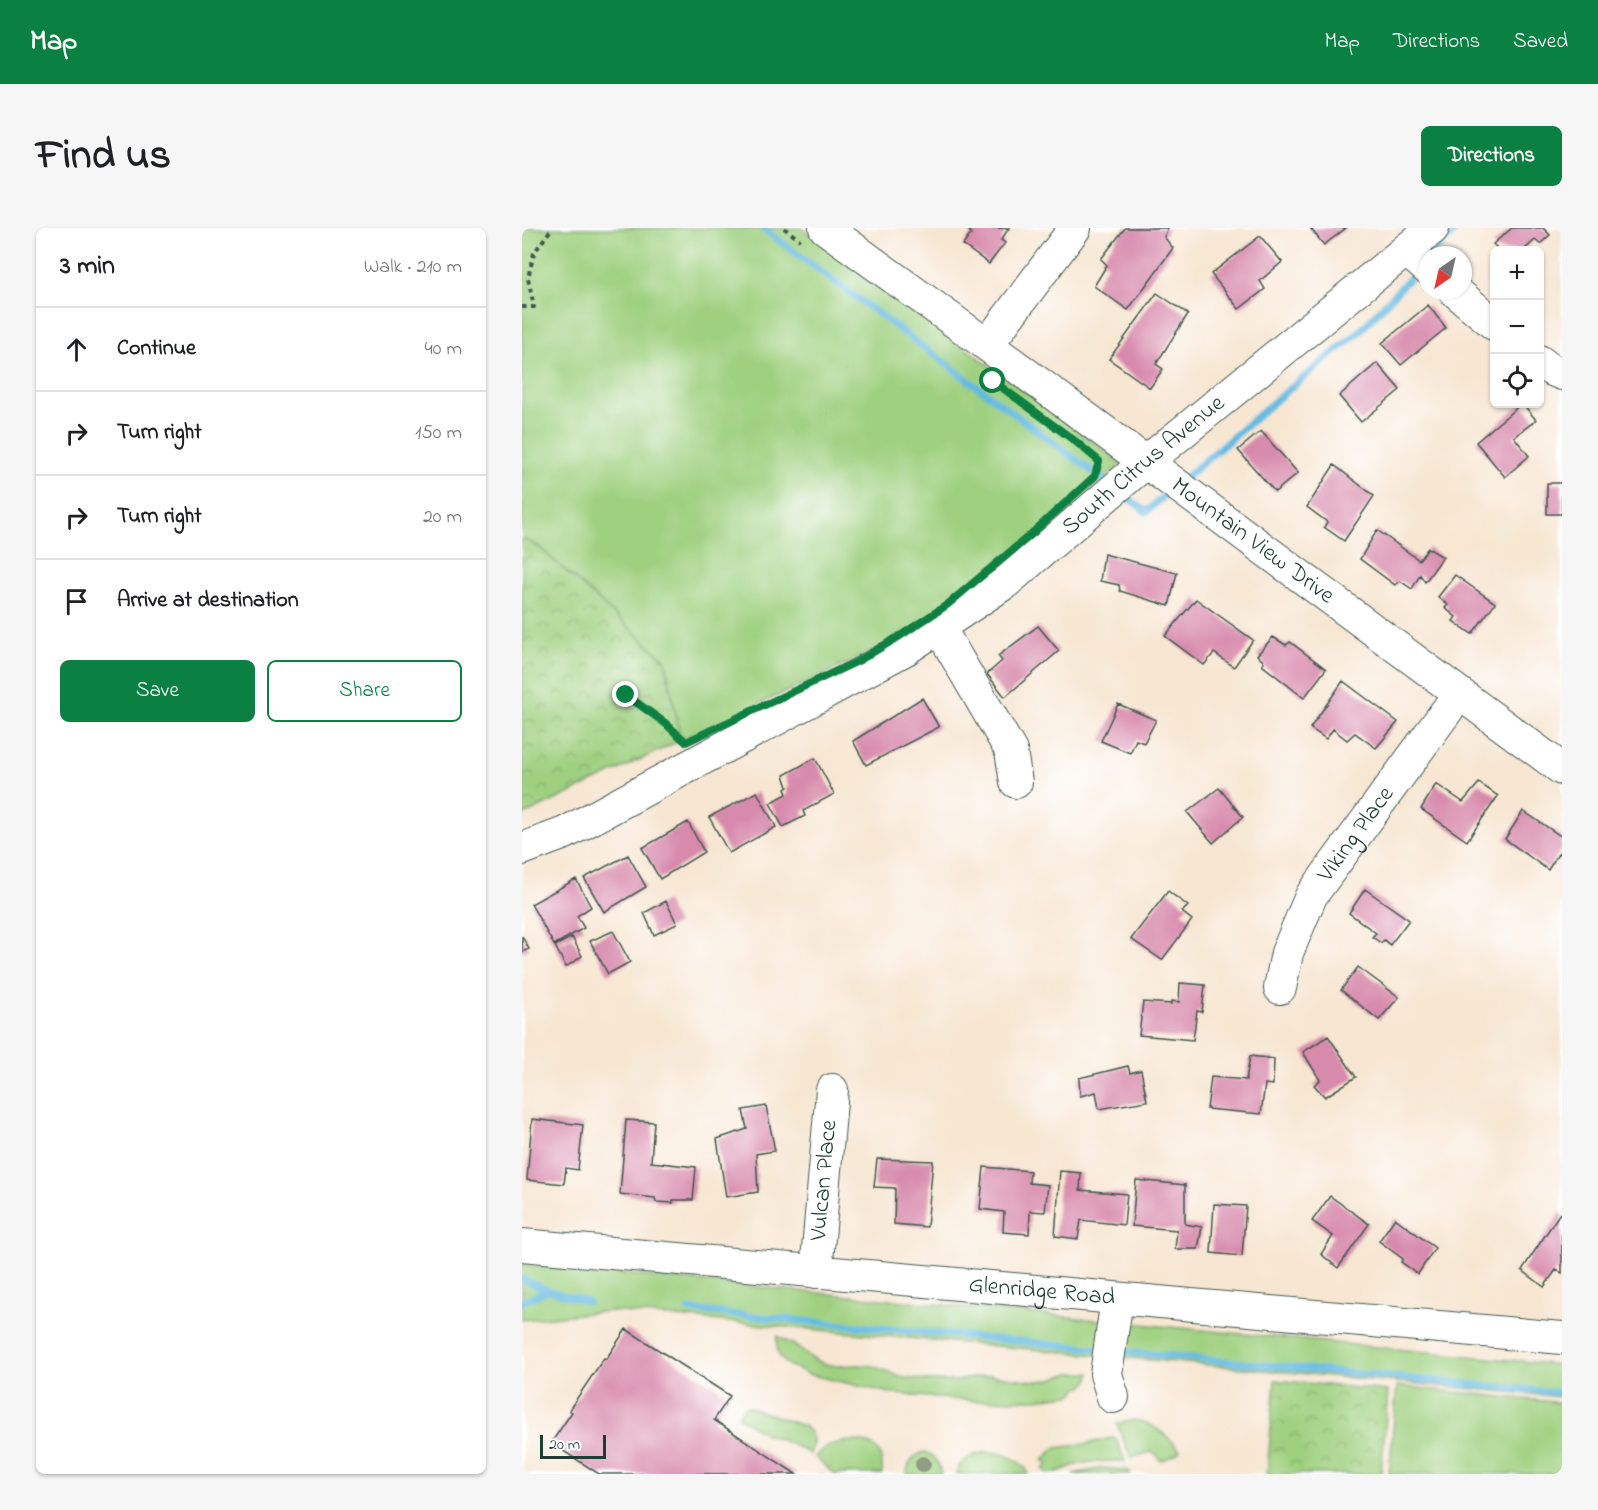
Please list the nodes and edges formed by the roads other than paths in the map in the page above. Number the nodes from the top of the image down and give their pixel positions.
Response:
1 (1075, 228) edge
2 (1433, 228) edge
3 (814, 235) edge
4 (1416, 259) edge
5 (1466, 300) edge
6 (1490, 321) edge
7 (987, 345) junction
8 (1544, 365) edge
9 (1562, 374) edge
10 (1146, 462) junction
11 (939, 627) junction
12 (1459, 694) junction
13 (1562, 769) edge
14 (1016, 782) dead end
15 (522, 849) edge
16 (1280, 988) dead end
17 (832, 1090) dead end
18 (522, 1245) edge
19 (816, 1272) junction
20 (1117, 1299) junction
21 (1562, 1338) edge
22 (1113, 1397) dead end

1 - 7 street
2 - 4 street, South Citrus Avenue
3 - 7 street, Mountain View Drive
4 - 10 street, South Citrus Avenue
5 - 6 street
7 - 10 street, Mountain View Drive
8 - 9 street
10 - 11 street, South Citrus Avenue
10 - 12 street, Mountain View Drive
11 - 14 street
11 - 15 street, South Citrus Avenue
12 - 13 street, Mountain View Drive
12 - 16 street, Viking Place
17 - 19 street, Vulcan Place
18 - 19 street, Glenridge Road
19 - 20 street, Glenridge Road
20 - 21 street, Glenridge Road
20 - 22 street

